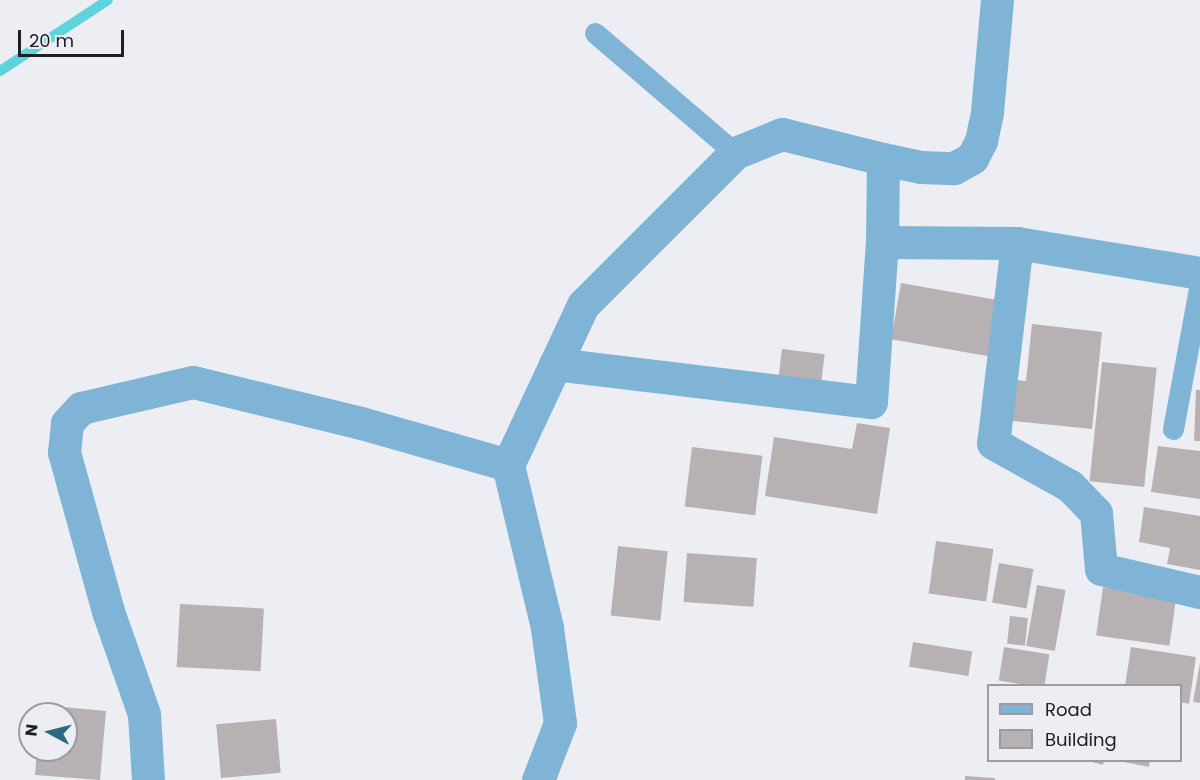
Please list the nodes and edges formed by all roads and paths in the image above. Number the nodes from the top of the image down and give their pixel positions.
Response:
1 (997, 0) edge
2 (595, 33) dead end
3 (735, 153) junction
4 (883, 159) junction
5 (882, 242) junction
6 (1017, 243) junction
7 (1200, 273) edge
8 (1200, 284) edge
9 (555, 364) junction
10 (1173, 429) dead end
11 (508, 465) junction
12 (1200, 592) edge
13 (148, 780) edge
14 (538, 780) edge

1 - 4 street
2 - 3 lane
3 - 4 street
3 - 9 street
4 - 5 street
5 - 6 street
5 - 9 street
6 - 7 street
6 - 12 street
8 - 10 lane
9 - 11 street
11 - 13 street
11 - 14 street

